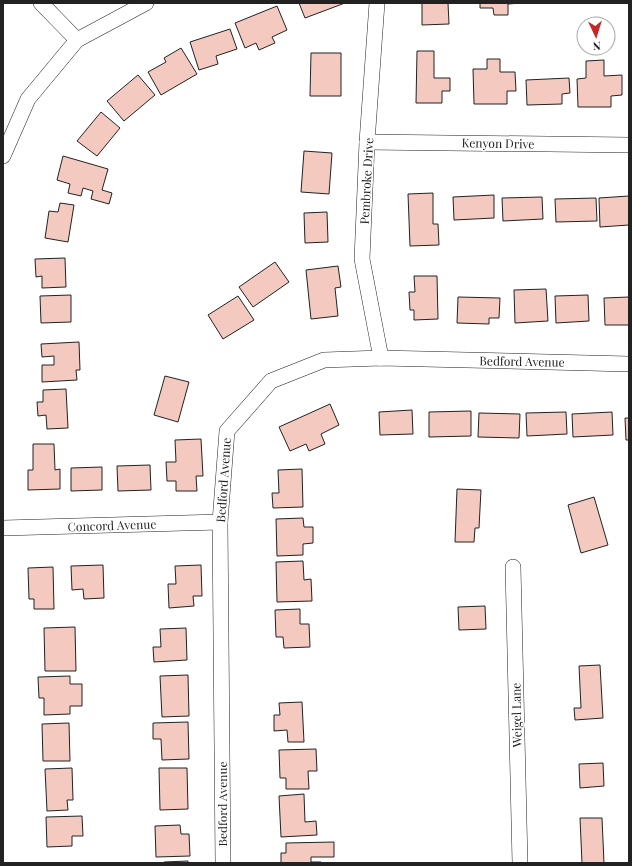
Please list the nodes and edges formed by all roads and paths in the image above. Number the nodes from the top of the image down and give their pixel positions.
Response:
1 (41, 3) edge
2 (146, 3) edge
3 (377, 3) edge
4 (76, 40) junction
5 (367, 142) junction
6 (629, 145) edge
7 (3, 156) edge
8 (381, 358) junction
9 (629, 364) edge
10 (220, 522) junction
11 (3, 528) edge
12 (513, 567) dead end
13 (223, 863) edge
14 (520, 863) edge

1 - 4 street
2 - 4 street
3 - 5 street, Pembroke Drive
4 - 7 street
5 - 6 street, Kenyon Drive
5 - 8 street, Pembroke Drive
8 - 9 street, Bedford Avenue
8 - 10 street, Bedford Avenue
10 - 11 street, Concord Avenue
10 - 13 street, Bedford Avenue
12 - 14 street, Weigel Lane

